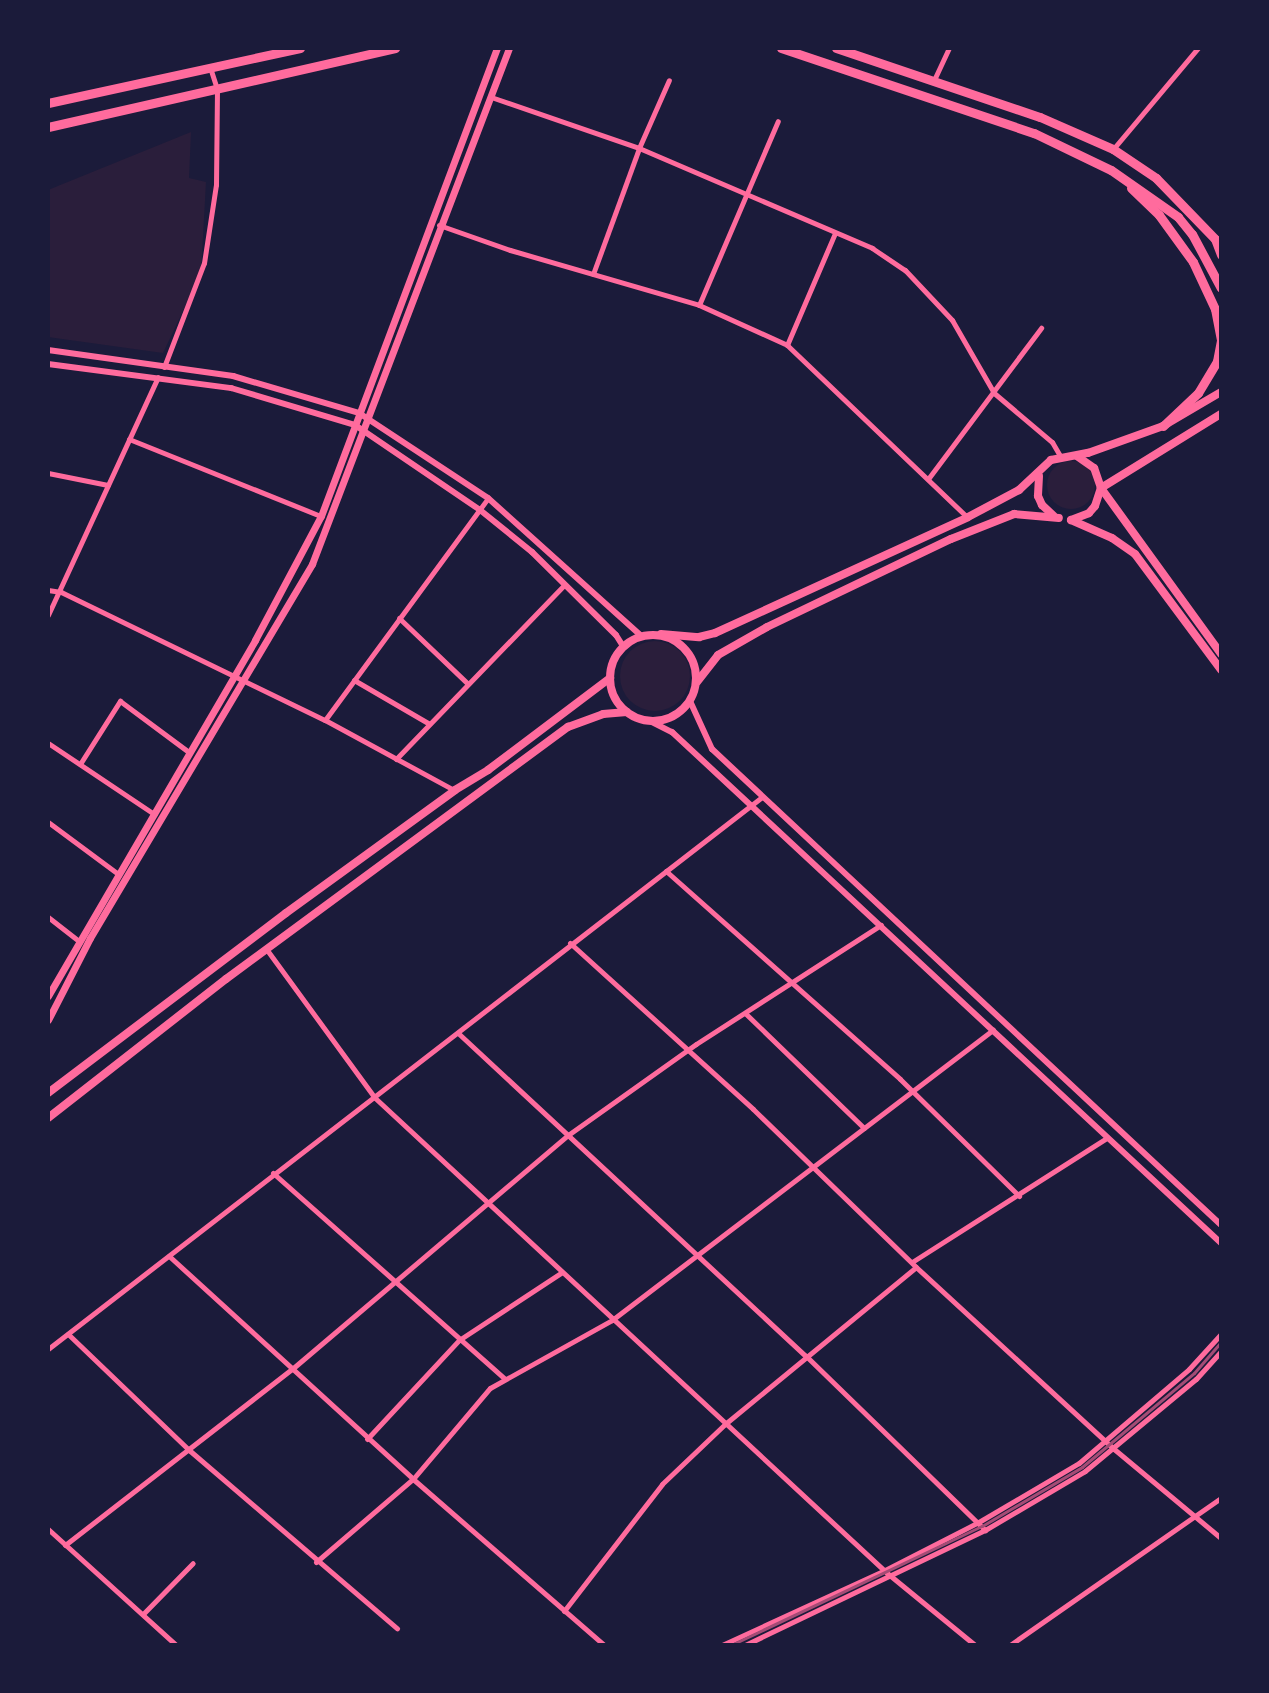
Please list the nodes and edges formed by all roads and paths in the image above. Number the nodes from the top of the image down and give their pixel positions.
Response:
1 (300, 48) edge
2 (395, 48) edge
3 (497, 48) edge
4 (509, 48) edge
5 (781, 48) edge
6 (836, 48) edge
7 (949, 48) edge
8 (1198, 48) edge
9 (210, 67) junction
10 (669, 80) dead end
11 (934, 81) junction
12 (217, 89) junction
13 (491, 97) junction
14 (48, 103) edge
15 (778, 121) dead end
16 (48, 127) edge
17 (639, 148) junction
18 (1113, 149) junction
19 (1111, 170) junction
20 (747, 194) junction
21 (432, 223) junction
22 (442, 226) junction
23 (835, 233) junction
24 (1213, 236) junction
25 (1221, 245) edge
26 (1221, 255) edge
27 (593, 274) junction
28 (1221, 288) edge
29 (699, 305) junction
30 (1041, 328) dead end
31 (1221, 340) edge
32 (787, 345) junction
33 (48, 350) edge
34 (48, 364) edge
35 (164, 367) junction
36 (158, 377) junction
37 (1221, 392) edge
38 (994, 393) junction
39 (362, 414) junction
40 (1221, 414) edge
41 (1163, 426) junction
42 (358, 428) junction
43 (129, 439) junction
44 (421, 454) junction
45 (1060, 456) junction
46 (1077, 456) junction
47 (415, 466) junction
48 (48, 473) edge
49 (1039, 475) junction
50 (928, 479) junction
51 (108, 485) junction
52 (1101, 488) junction
53 (488, 498) junction
54 (480, 510) junction
55 (321, 516) junction
56 (968, 517) junction
57 (1059, 518) junction
58 (1071, 520) junction
59 (564, 585) junction
60 (48, 590) edge
61 (61, 592) junction
62 (48, 615) edge
63 (399, 618) junction
64 (661, 634) junction
65 (641, 636) junction
66 (623, 646) junction
67 (1221, 654) edge
68 (1221, 670) edge
69 (233, 678) junction
70 (610, 678) junction
71 (354, 680) junction
72 (697, 682) junction
73 (244, 683) junction
74 (468, 684) junction
75 (690, 701) junction
76 (627, 712) junction
77 (325, 720) junction
78 (650, 721) junction
79 (428, 723) junction
80 (48, 743) edge
81 (190, 753) junction
82 (396, 759) junction
83 (80, 764) junction
84 (455, 790) junction
85 (762, 797) junction
86 (751, 805) junction
87 (155, 814) junction
88 (48, 822) edge
89 (666, 871) junction
90 (117, 873) junction
91 (48, 917) edge
92 (881, 925) junction
93 (77, 940) junction
94 (570, 943) junction
95 (267, 950) junction
96 (791, 984) junction
97 (48, 996) edge
98 (746, 1014) junction
99 (48, 1020) edge
100 (993, 1030) junction
101 (458, 1033) junction
102 (689, 1049) junction
103 (913, 1091) junction
104 (48, 1093) edge
105 (374, 1097) junction
106 (48, 1118) edge
107 (864, 1128) junction
108 (568, 1135) junction
109 (1107, 1138) junction
110 (812, 1168) junction
111 (273, 1173) junction
112 (1019, 1196) junction
113 (488, 1205) junction
114 (1221, 1225) edge
115 (1221, 1243) edge
116 (698, 1255) junction
117 (169, 1256) junction
118 (914, 1265) junction
119 (562, 1272) junction
120 (393, 1280) junction
121 (612, 1320) junction
122 (68, 1334) junction
123 (1221, 1334) edge
124 (459, 1340) junction
125 (48, 1349) edge
126 (1221, 1351) edge
127 (806, 1356) junction
128 (292, 1369) junction
129 (504, 1378) junction
130 (725, 1424) junction
131 (367, 1439) junction
132 (1106, 1441) junction
133 (1114, 1449) junction
134 (189, 1450) junction
135 (413, 1479) junction
136 (1221, 1498) edge
137 (1196, 1516) junction
138 (977, 1523) junction
139 (48, 1529) edge
140 (985, 1530) junction
141 (1221, 1538) edge
142 (65, 1545) junction
143 (316, 1562) junction
144 (193, 1563) dead end
145 (885, 1570) junction
146 (890, 1576) junction
147 (564, 1611) junction
148 (143, 1614) junction
149 (397, 1628) dead end
150 (176, 1645) edge
151 (604, 1645) edge
152 (722, 1645) edge
153 (745, 1645) edge
154 (975, 1645) edge
155 (1010, 1645) edge

1 - 9 highway
2 - 12 highway
3 - 21 main road
4 - 13 main road
5 - 19 highway
6 - 11 highway
7 - 11 street
8 - 18 street
9 - 12 street
9 - 14 highway
10 - 17 street
11 - 18 highway
12 - 16 highway
12 - 35 street
13 - 17 street
13 - 22 main road
15 - 20 street
17 - 20 street
17 - 27 street
18 - 24 highway
19 - 28 highway
19 - 31 highway
20 - 23 street
20 - 29 street
21 - 22 street
21 - 39 main road
22 - 27 street
22 - 39 main road
23 - 32 street
23 - 38 street
24 - 25 highway
24 - 26 highway
27 - 29 street
29 - 32 street
30 - 38 street
31 - 41 highway
32 - 50 street
33 - 35 street
34 - 36 street
35 - 39 street
36 - 42 street
36 - 43 street
37 - 41 main road
38 - 45 street
38 - 50 street
39 - 42 main road
39 - 44 street
40 - 52 main road
41 - 46 main road
42 - 47 street
42 - 55 main road
42 - 73 main road
43 - 51 street
43 - 55 street
44 - 47 street
44 - 53 street
45 - 46 main road
45 - 49 main road
46 - 52 main road
47 - 54 street
48 - 51 street
49 - 56 main road
49 - 57 main road
50 - 56 street
51 - 61 street
52 - 58 main road
52 - 67 main road
53 - 54 street
53 - 65 street
54 - 59 street
54 - 63 street
55 - 69 main road
56 - 64 main road
57 - 58 main road
57 - 72 main road
58 - 68 main road
59 - 66 street
59 - 74 street
60 - 61 street
61 - 62 street
61 - 69 street
63 - 71 street
63 - 74 street
64 - 65 main road
64 - 72 main road
65 - 66 main road
66 - 70 main road
69 - 73 street
69 - 81 main road
70 - 76 main road
70 - 84 main road
71 - 77 street
71 - 79 street
72 - 75 main road
73 - 77 street
73 - 99 main road
74 - 79 street
75 - 78 main road
75 - 85 street
76 - 78 main road
76 - 95 main road
77 - 82 street
78 - 86 street
79 - 82 street
80 - 83 street
81 - 83 street
81 - 87 main road
82 - 84 street
83 - 87 street
84 - 104 main road
85 - 86 street
85 - 114 street
86 - 89 street
86 - 92 street
87 - 90 main road
88 - 90 street
89 - 94 street
89 - 96 street
90 - 93 main road
91 - 93 street
92 - 96 street
92 - 100 street
93 - 97 main road
94 - 101 street
94 - 102 street
95 - 105 street
95 - 106 main road
96 - 98 street
96 - 103 street
98 - 102 street
98 - 107 street
100 - 103 street
100 - 109 street
101 - 105 street
101 - 108 street
102 - 108 street
102 - 110 street
103 - 107 street
103 - 112 street
105 - 111 street
105 - 113 street
107 - 110 street
108 - 113 street
108 - 116 street
109 - 112 street
109 - 115 street
110 - 116 street
110 - 118 street
111 - 117 street
111 - 120 street
112 - 118 street
113 - 119 street
113 - 120 street
116 - 121 street
116 - 127 street
117 - 122 street
117 - 128 street
118 - 127 street
118 - 132 street
119 - 121 street
119 - 124 street
120 - 124 street
120 - 128 street
121 - 129 street
121 - 130 street
122 - 125 street
122 - 134 street
123 - 132 street
124 - 129 street
124 - 131 street
126 - 133 street
127 - 130 street
127 - 138 street
128 - 131 street
128 - 134 street
129 - 135 street
130 - 145 street
130 - 147 street
131 - 135 street
132 - 133 street
132 - 138 street
133 - 137 street
133 - 140 street
134 - 142 street
134 - 143 street
135 - 143 street
135 - 147 street
136 - 137 street
137 - 141 street
137 - 155 street
138 - 140 street
138 - 145 street
139 - 142 street
140 - 146 street
142 - 148 street
143 - 149 street
144 - 148 street
145 - 146 street
145 - 152 street
146 - 153 street
146 - 154 street
147 - 151 street
148 - 150 street

